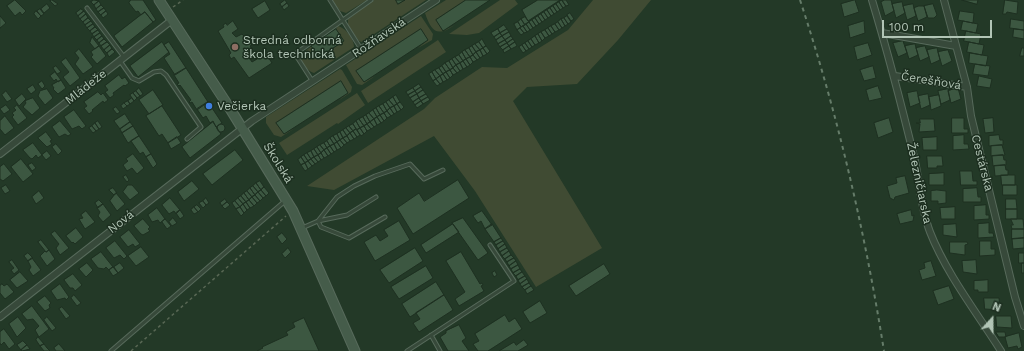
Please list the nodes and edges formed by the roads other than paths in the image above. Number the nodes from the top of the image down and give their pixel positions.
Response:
1 (159, 0) edge
2 (330, 0) edge
3 (371, 0) edge
4 (436, 0) edge
5 (872, 0) edge
6 (944, 0) edge
7 (87, 8) dead end
8 (342, 19) junction
9 (172, 20) junction
10 (882, 33) junction
11 (956, 46) junction
12 (361, 50) junction
13 (122, 59) junction
14 (895, 76) junction
15 (313, 82) junction
16 (967, 87) junction
17 (242, 128) junction
18 (187, 138) dead end
19 (0, 154) edge
20 (442, 170) dead end
21 (376, 197) dead end
22 (286, 200) junction
23 (385, 217) dead end
24 (318, 221) junction
25 (302, 228) junction
26 (490, 245) dead end
27 (0, 317) edge
28 (1024, 326) edge
29 (430, 335) junction
30 (111, 351) edge
31 (355, 351) edge
32 (408, 351) edge
33 (440, 351) edge
34 (1001, 351) edge

1 - 9 main road, Školská
2 - 8 lane
3 - 8 lane
4 - 12 street, Rožňavská
5 - 10 street, Železničiarska
6 - 11 street, Cestárska
7 - 13 lane
8 - 12 lane
8 - 15 lane
9 - 13 street, Mládeže
9 - 17 main road, Školská
10 - 11 street
10 - 14 street, Železničiarska
11 - 16 street, Cestárska
12 - 15 street, Rožňavská
13 - 18 lane
13 - 19 street, Mládeže
14 - 16 street, Čerešňová
14 - 34 street, Železničiarska
15 - 17 street, Rožňavská
16 - 28 street, Cestárska
17 - 22 main road, Školská
17 - 27 street, Nová
20 - 24 lane
21 - 24 lane
22 - 25 main road, Školská
22 - 30 lane
23 - 24 lane
24 - 25 lane
25 - 31 main road, Školská
26 - 29 lane
29 - 32 lane
29 - 33 lane

